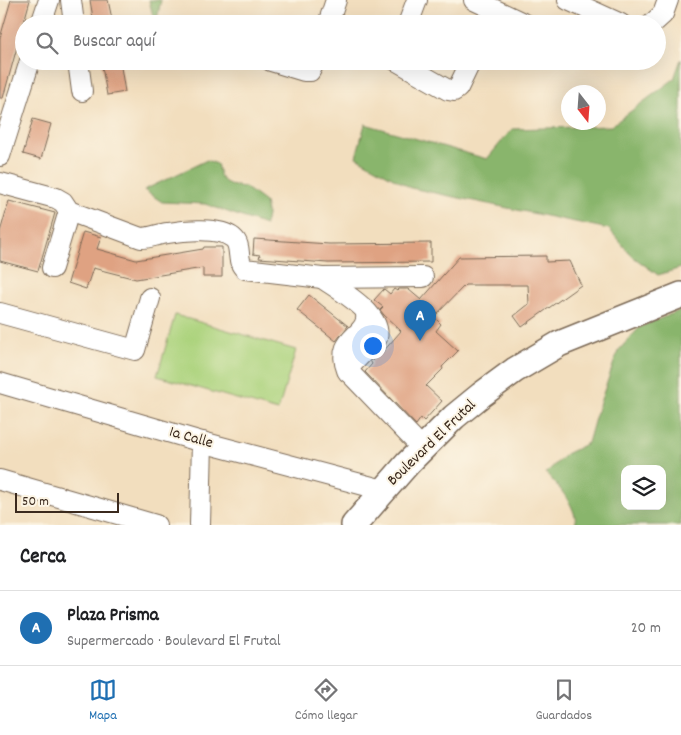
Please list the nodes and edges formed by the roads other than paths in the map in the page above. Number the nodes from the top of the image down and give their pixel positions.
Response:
1 (49, 0) edge
2 (71, 0) edge
3 (336, 0) edge
4 (416, 0) edge
5 (474, 0) edge
6 (568, 0) edge
7 (668, 0) edge
8 (44, 15) edge
9 (73, 15) edge
10 (331, 15) edge
11 (411, 15) edge
12 (490, 15) edge
13 (600, 15) edge
14 (662, 15) edge
15 (27, 70) edge
16 (79, 70) edge
17 (298, 70) edge
18 (310, 70) edge
19 (413, 70) edge
20 (467, 70) edge
21 (82, 91) dead end
22 (0, 156) edge
23 (0, 183) edge
24 (69, 211) junction
25 (52, 268) dead end
26 (423, 277) dead end
27 (322, 278) junction
28 (382, 278) junction
29 (681, 295) edge
30 (150, 298) dead end
31 (363, 309) junction
32 (0, 313) edge
33 (0, 383) edge
34 (202, 442) junction
35 (423, 448) junction
36 (0, 480) edge
37 (383, 490) junction
38 (156, 525) edge
39 (200, 525) edge
40 (354, 525) edge

1 - 8 street
2 - 9 street
3 - 10 street
4 - 11 street
5 - 12 street
6 - 13 street
7 - 14 street
15 - 22 street
16 - 21 street
17 - 18 street
19 - 20 street
23 - 24 street
24 - 25 street
24 - 27 street
26 - 28 street
27 - 28 street
27 - 31 street
28 - 31 street
29 - 35 main road, Boulevard El Frutal
30 - 32 street
31 - 35 street
33 - 34 street, 1a Calle
34 - 37 street, 1a Calle
34 - 39 street
35 - 37 main road, Boulevard El Frutal
36 - 38 street
37 - 40 main road, Boulevard El Frutal

